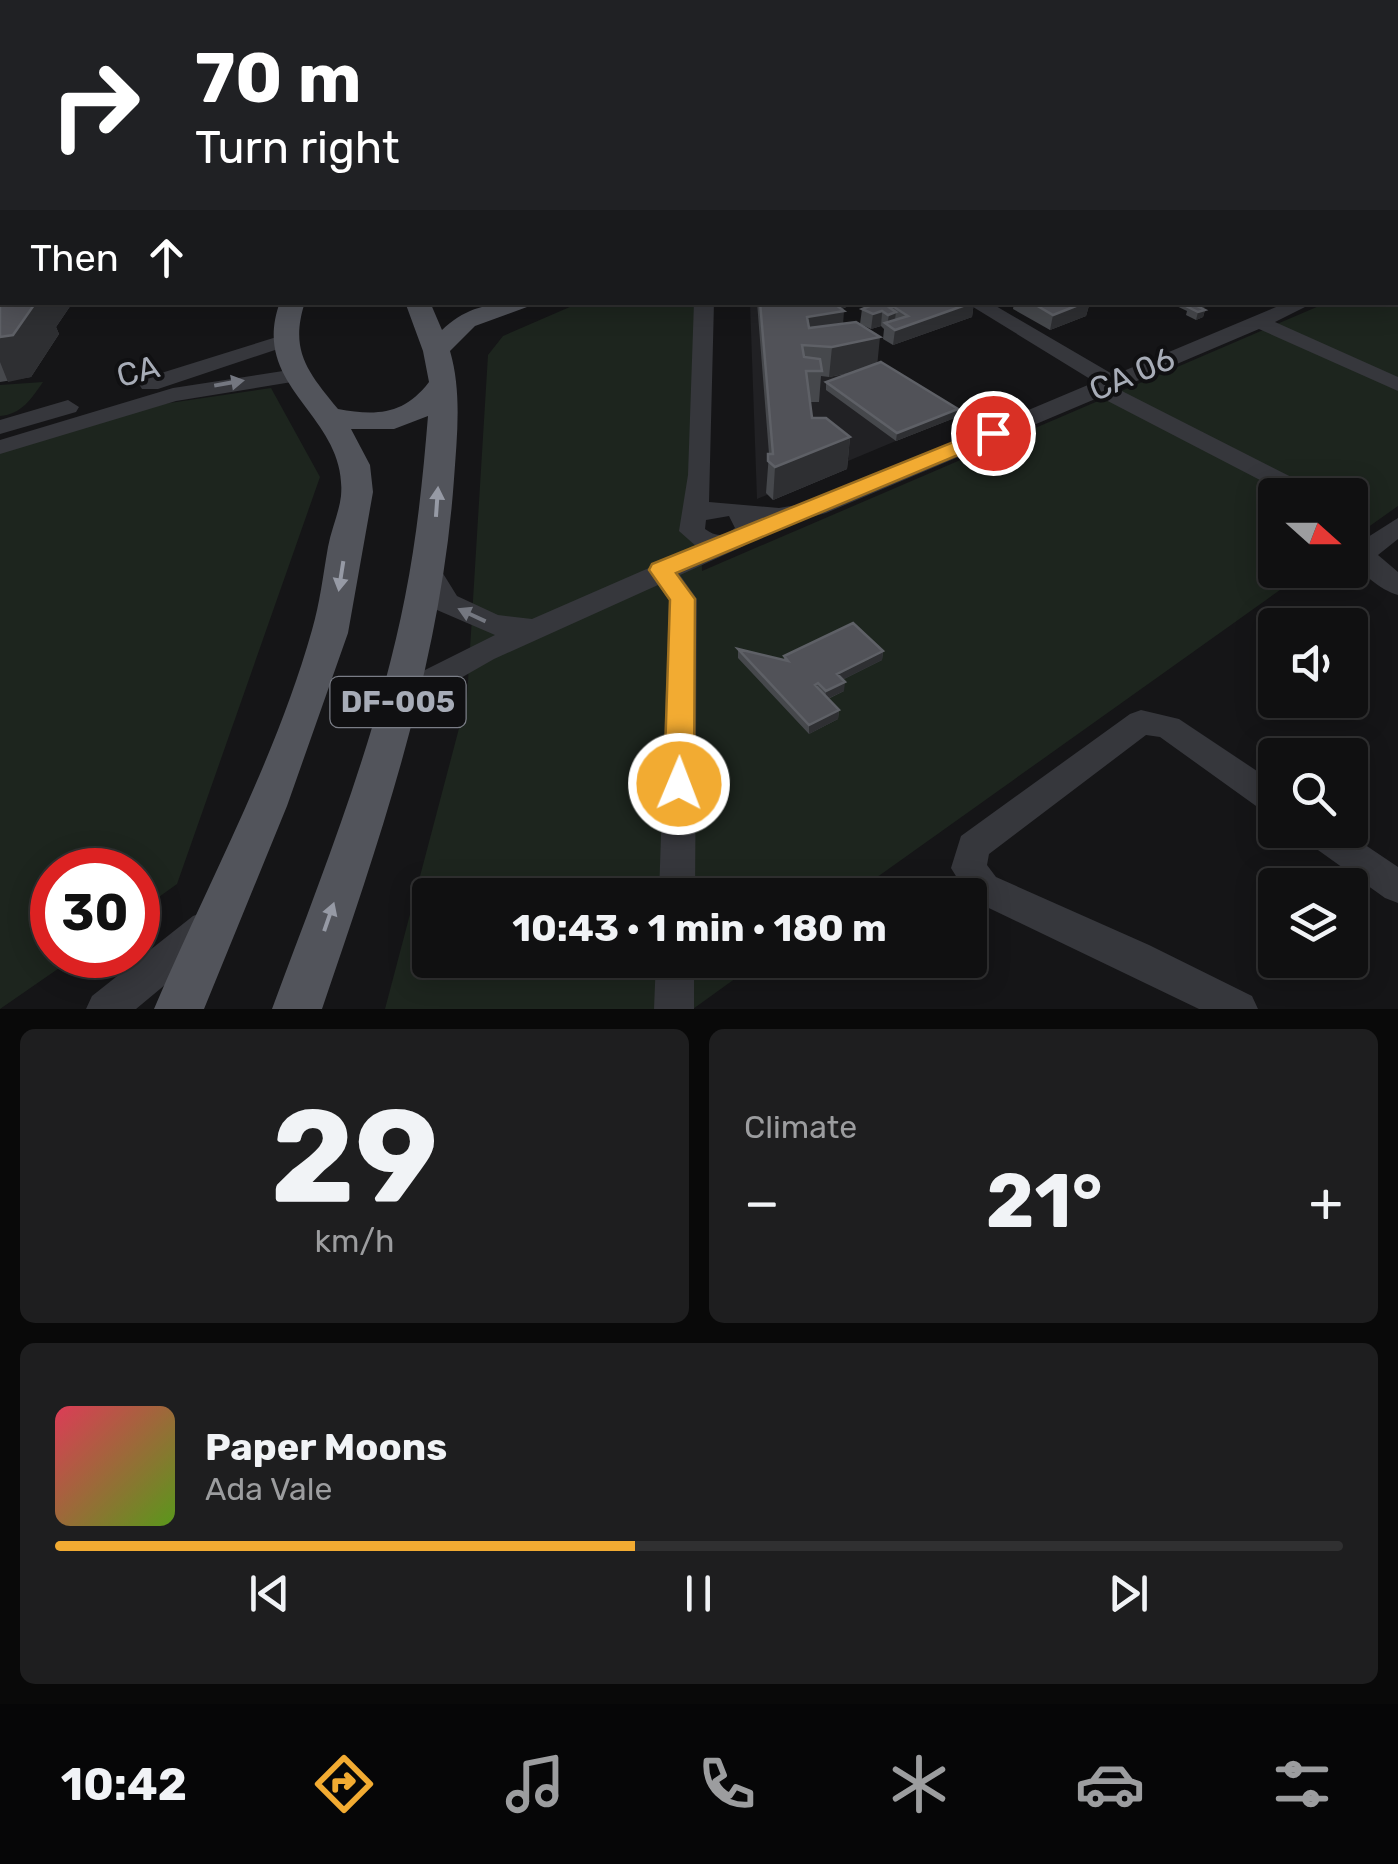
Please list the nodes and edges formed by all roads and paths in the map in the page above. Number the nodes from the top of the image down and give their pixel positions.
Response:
1 (292, 305) edge
2 (418, 305) edge
3 (510, 305) edge
4 (704, 305) edge
5 (979, 305) edge
6 (1299, 305) edge
7 (1259, 322) junction
8 (282, 340) junction
9 (440, 366) junction
10 (296, 375) junction
11 (1105, 385) junction
12 (1398, 385) edge
13 (330, 417) junction
14 (0, 427) edge
15 (0, 446) edge
16 (700, 476) junction
17 (1277, 478) edge
18 (694, 518) junction
19 (735, 525) junction
20 (1398, 526) edge
21 (1368, 550) edge
22 (1368, 556) edge
23 (661, 570) junction
24 (429, 573) junction
25 (1398, 586) edge
26 (532, 628) junction
27 (394, 717) junction
28 (1258, 790) edge
29 (1342, 848) edge
30 (677, 878) edge
31 (1398, 887) edge
32 (222, 916) junction
33 (675, 978) edge
34 (106, 1009) edge
35 (179, 1009) edge
36 (297, 1009) edge
37 (674, 1009) edge
38 (1238, 1009) edge

1 - 8 main road
2 - 9 main road, DF-005
3 - 9 main road
4 - 16 street
5 - 11 street
6 - 7 street, CA 06
7 - 11 street, CA 06
7 - 12 street
8 - 10 main road, DF-005
8 - 14 street, CA
9 - 13 main road
24 -> 9 main road, DF-005
10 - 13 main road, DF-005
15 -> 10 street, CA
11 - 17 street
11 - 19 street, CA 06
13 -> 32 main road, DF-005
16 - 18 street
16 - 19 street
18 - 19 street, CA 06
18 - 19 street
19 - 23 street
20 - 21 street
22 - 25 street
23 - 26 street
23 - 30 street
26 -> 24 street
24 - 27 main road, DF-005
26 - 27 street
36 -> 27 main road, DF-005
28 - 38 street
29 - 31 street
32 - 34 street
32 - 35 main road, DF-005
33 - 37 street

